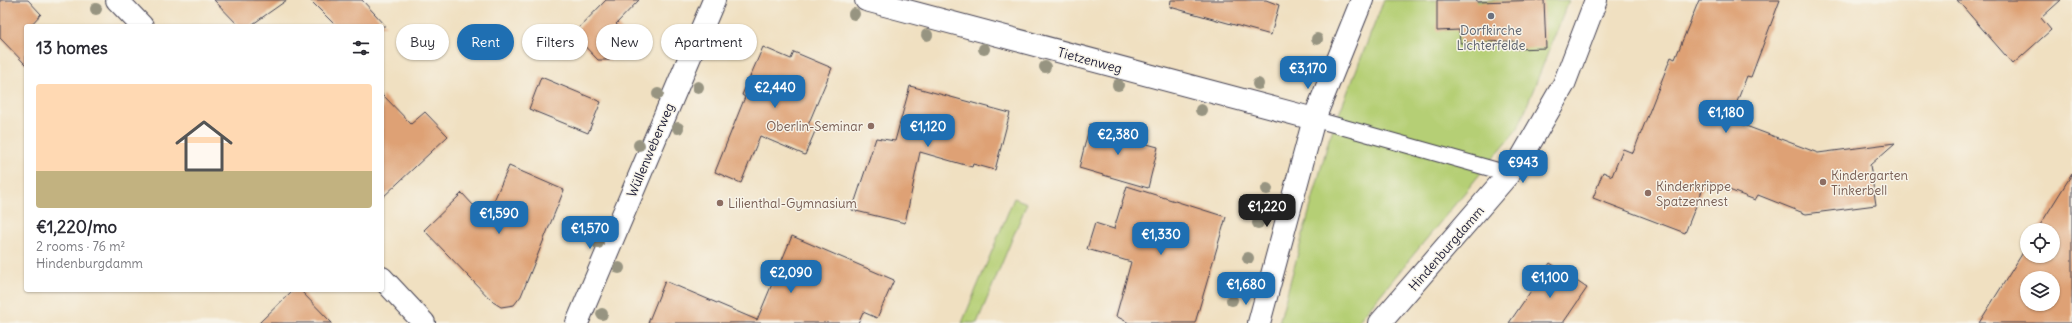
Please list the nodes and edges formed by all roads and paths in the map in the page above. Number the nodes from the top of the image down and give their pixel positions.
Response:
1 (117, 0) edge
2 (714, 0) edge
3 (866, 0) edge
4 (1362, 0) edge
5 (1596, 0) edge
6 (140, 24) edge
7 (1314, 119) junction
8 (1510, 174) junction
9 (384, 280) edge
10 (1261, 322) edge
11 (424, 323) edge
12 (577, 323) edge
13 (1380, 323) edge

1 - 6 street
2 - 12 street, Wüllenweberweg
3 - 7 street, Tietzenweg
4 - 7 street
5 - 8 street, Hindenburgdamm
7 - 8 lane
7 - 10 street
8 - 13 street, Hindenburgdamm
9 - 11 street

